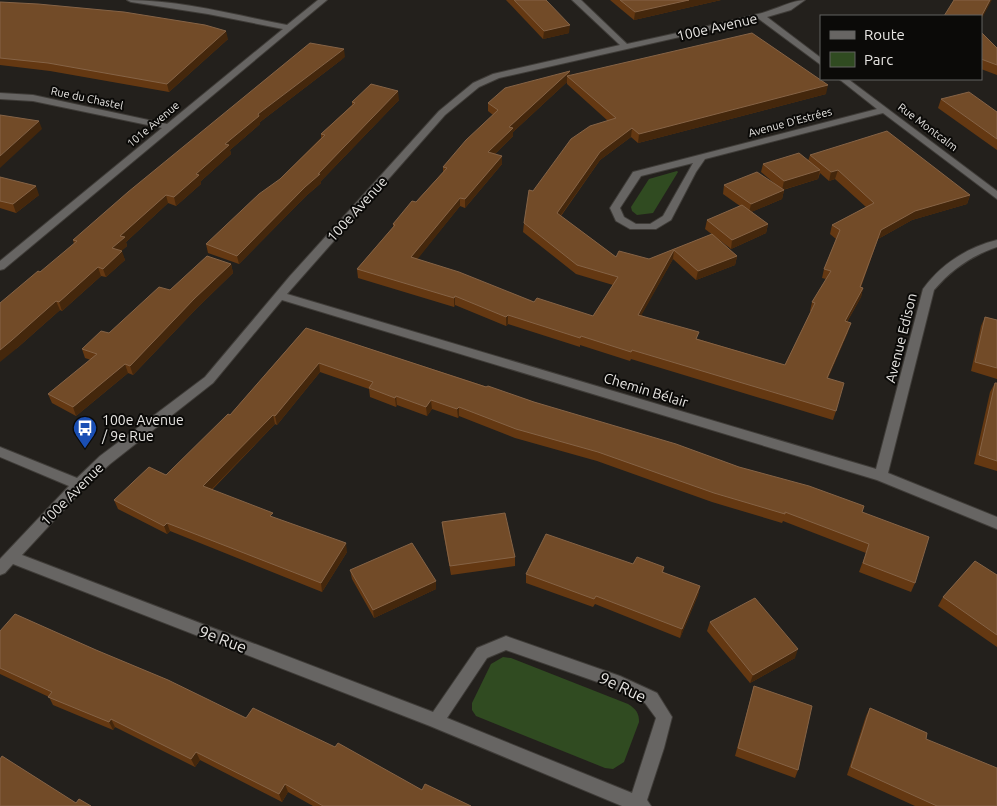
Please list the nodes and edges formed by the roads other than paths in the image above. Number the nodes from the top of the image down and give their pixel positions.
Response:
1 (131, 0) edge
2 (322, 0) edge
3 (576, 0) edge
4 (801, 0) edge
5 (762, 16) junction
6 (289, 28) junction
7 (626, 47) junction
8 (820, 61) edge
9 (844, 80) edge
10 (0, 96) edge
11 (885, 110) junction
12 (169, 128) junction
13 (701, 158) junction
14 (997, 196) edge
15 (997, 243) edge
16 (5, 257) edge
17 (0, 267) edge
18 (282, 296) junction
19 (0, 452) edge
20 (881, 476) junction
21 (79, 484) junction
22 (997, 523) edge
23 (11, 557) junction
24 (0, 569) edge
25 (436, 721) junction
26 (639, 804) edge

1 - 6 street
2 - 6 street, 101e Avenue
3 - 7 street
4 - 5 street, 100e Avenue
5 - 7 street, 100e Avenue
5 - 8 street
6 - 12 street, 101e Avenue
7 - 18 street, 100e Avenue
9 - 11 street, Rue Montcalm
10 - 12 street, Rue du Chastel
11 - 13 street, Avenue D'Estrées
11 - 14 street, Rue Montcalm
12 - 16 street, 101e Avenue
13 - 13 street, Avenue D'Estrées
15 - 20 street, Avenue Edison
16 - 17 street, 101e Avenue
18 - 20 street, Chemin Bélair
18 - 21 street, 100e Avenue
19 - 21 street
20 - 22 street, Chemin Bélair
21 - 23 street, 100e Avenue
23 - 24 street, 100e Avenue
23 - 25 street, 9e Rue
25 - 26 street, 9e Rue
25 - 26 street, 9e Rue

